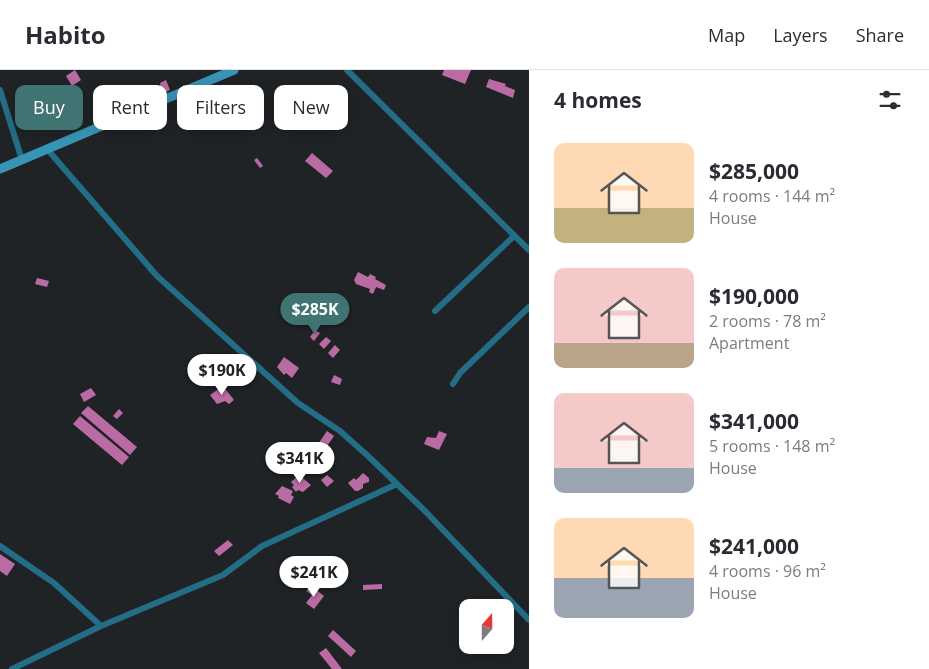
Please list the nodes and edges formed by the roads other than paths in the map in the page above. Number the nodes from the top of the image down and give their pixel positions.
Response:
1 (234, 70) edge
2 (347, 70) edge
3 (0, 90) edge
4 (48, 149) junction
5 (22, 160) junction
6 (0, 169) edge
7 (514, 236) junction
8 (529, 250) edge
9 (529, 307) edge
10 (435, 311) dead end
11 (454, 384) dead end
12 (397, 484) junction
13 (0, 546) edge
14 (529, 620) edge
15 (101, 626) junction
16 (12, 669) edge

1 - 4 street
2 - 7 street
3 - 5 street
4 - 5 street
4 - 12 street
5 - 6 street
7 - 8 street
7 - 10 street
9 - 11 street
12 - 14 street
12 - 15 street
13 - 15 street
15 - 16 street

